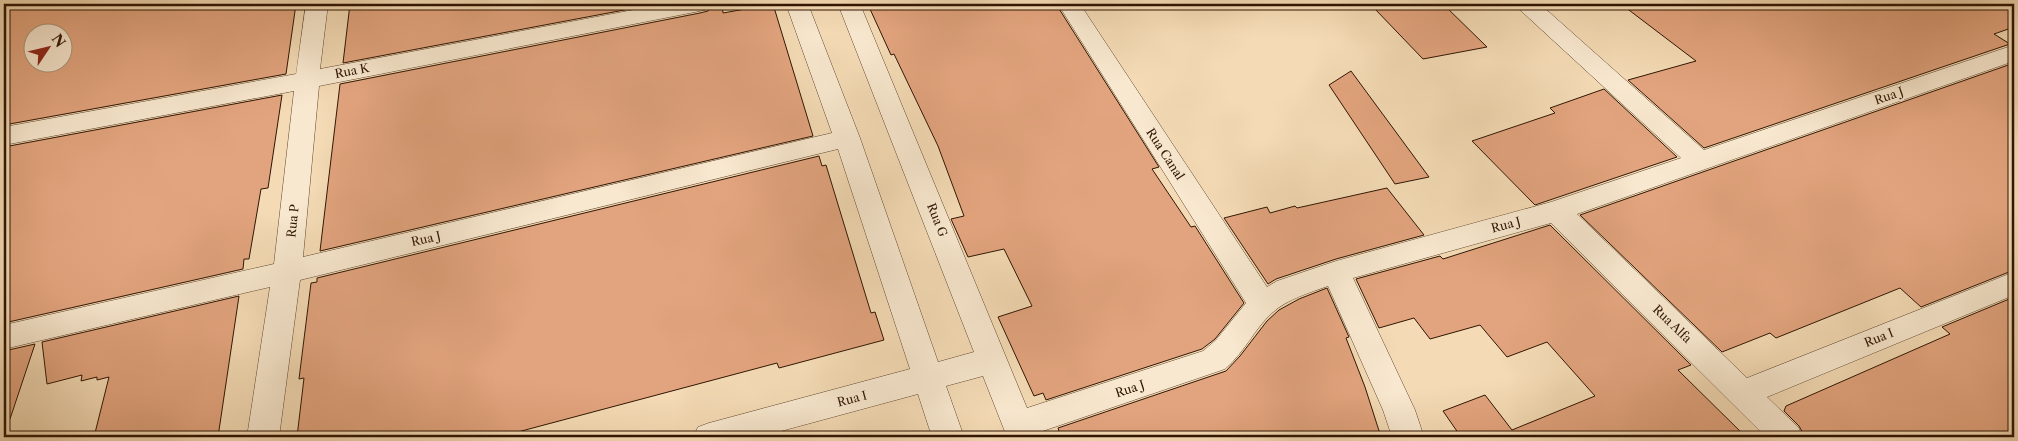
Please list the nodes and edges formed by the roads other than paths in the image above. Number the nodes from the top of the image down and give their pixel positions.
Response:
1 (317, 4) edge
2 (700, 4) edge
3 (797, 4) edge
4 (849, 4) edge
5 (1068, 4) edge
6 (1527, 4) edge
7 (2014, 53) edge
8 (307, 80) junction
9 (4, 136) edge
10 (846, 138) junction
11 (1700, 161) junction
12 (1556, 211) junction
13 (287, 272) junction
14 (1336, 272) junction
15 (2014, 284) edge
16 (1262, 304) junction
17 (4, 337) edge
18 (994, 360) junction
19 (927, 379) junction
20 (1743, 393) junction
21 (1021, 431) edge
22 (263, 437) edge
23 (709, 437) edge
24 (948, 437) edge
25 (1408, 437) edge
26 (1787, 437) edge

1 - 8 street, Rua P
2 - 8 street, Rua K
3 - 10 street
4 - 18 street, Rua G
5 - 16 street, Rua Canal
6 - 11 street
7 - 11 street, Rua J
8 - 9 street, Rua K
8 - 13 street, Rua P
10 - 13 street, Rua J
10 - 19 street
11 - 12 street, Rua J
12 - 14 street, Rua J
12 - 20 street, Rua Alfa
13 - 17 street, Rua J
13 - 22 street, Rua P
14 - 16 street, Rua J
14 - 25 street
15 - 20 street, Rua I
16 - 21 street, Rua J
18 - 19 street, Rua I
18 - 21 street, Rua G
19 - 23 street, Rua I
19 - 24 street
20 - 26 street, Rua Alfa

